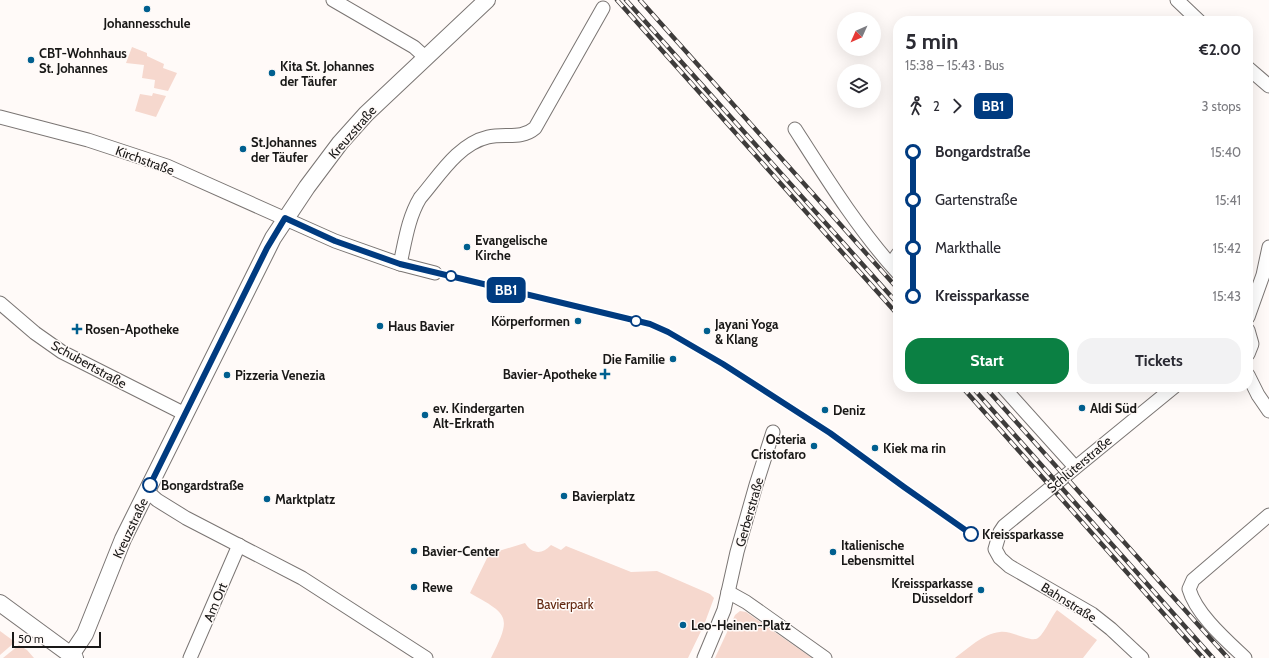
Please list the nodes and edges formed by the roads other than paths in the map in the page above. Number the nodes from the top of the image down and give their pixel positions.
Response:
1 (333, 0) edge
2 (487, 0) edge
3 (1177, 0) edge
4 (603, 8) dead end
5 (1194, 16) edge
6 (425, 57) junction
7 (1253, 72) edge
8 (1269, 86) edge
9 (0, 116) edge
10 (795, 129) dead end
11 (285, 218) junction
12 (1269, 247) edge
13 (893, 261) edge
14 (400, 264) junction
15 (435, 273) dead end
16 (1266, 276) edge
17 (0, 303) edge
18 (1253, 306) edge
19 (1253, 384) edge
20 (1008, 392) edge
21 (1168, 392) edge
22 (1269, 411) edge
23 (185, 414) junction
24 (773, 432) dead end
25 (1075, 466) junction
26 (145, 495) junction
27 (1269, 515) edge
28 (239, 545) junction
29 (995, 549) joint
30 (728, 592) junction
31 (0, 603) edge
32 (71, 657) edge
33 (190, 658) edge
34 (426, 658) edge
35 (704, 658) edge
36 (825, 658) edge
37 (1142, 658) edge
38 (1245, 658) edge

1 - 6 street
2 - 6 main road, Kreuzstraße
3 - 5 street
4 - 14 street
6 - 11 main road, Kreuzstraße
7 - 8 street
9 - 11 street, Kirchstraße
10 - 13 street
11 - 14 street
11 - 23 main road, Kreuzstraße
12 - 16 street
14 - 15 street
16 - 18 street
17 - 23 street, Schubertstraße
19 - 22 street
20 - 25 street
21 - 25 street, Schlüterstraße
23 - 26 main road, Kreuzstraße
24 - 30 street, Gerberstraße
25 - 29 street, Schlüterstraße
26 - 28 street
26 - 32 main road, Kreuzstraße
27 - 38 street
28 - 33 street, Am Ort
28 - 34 street
29 - 37 street, Bahnstraße
30 - 35 street, Gerberstraße
30 - 36 street
31 - 32 main road

